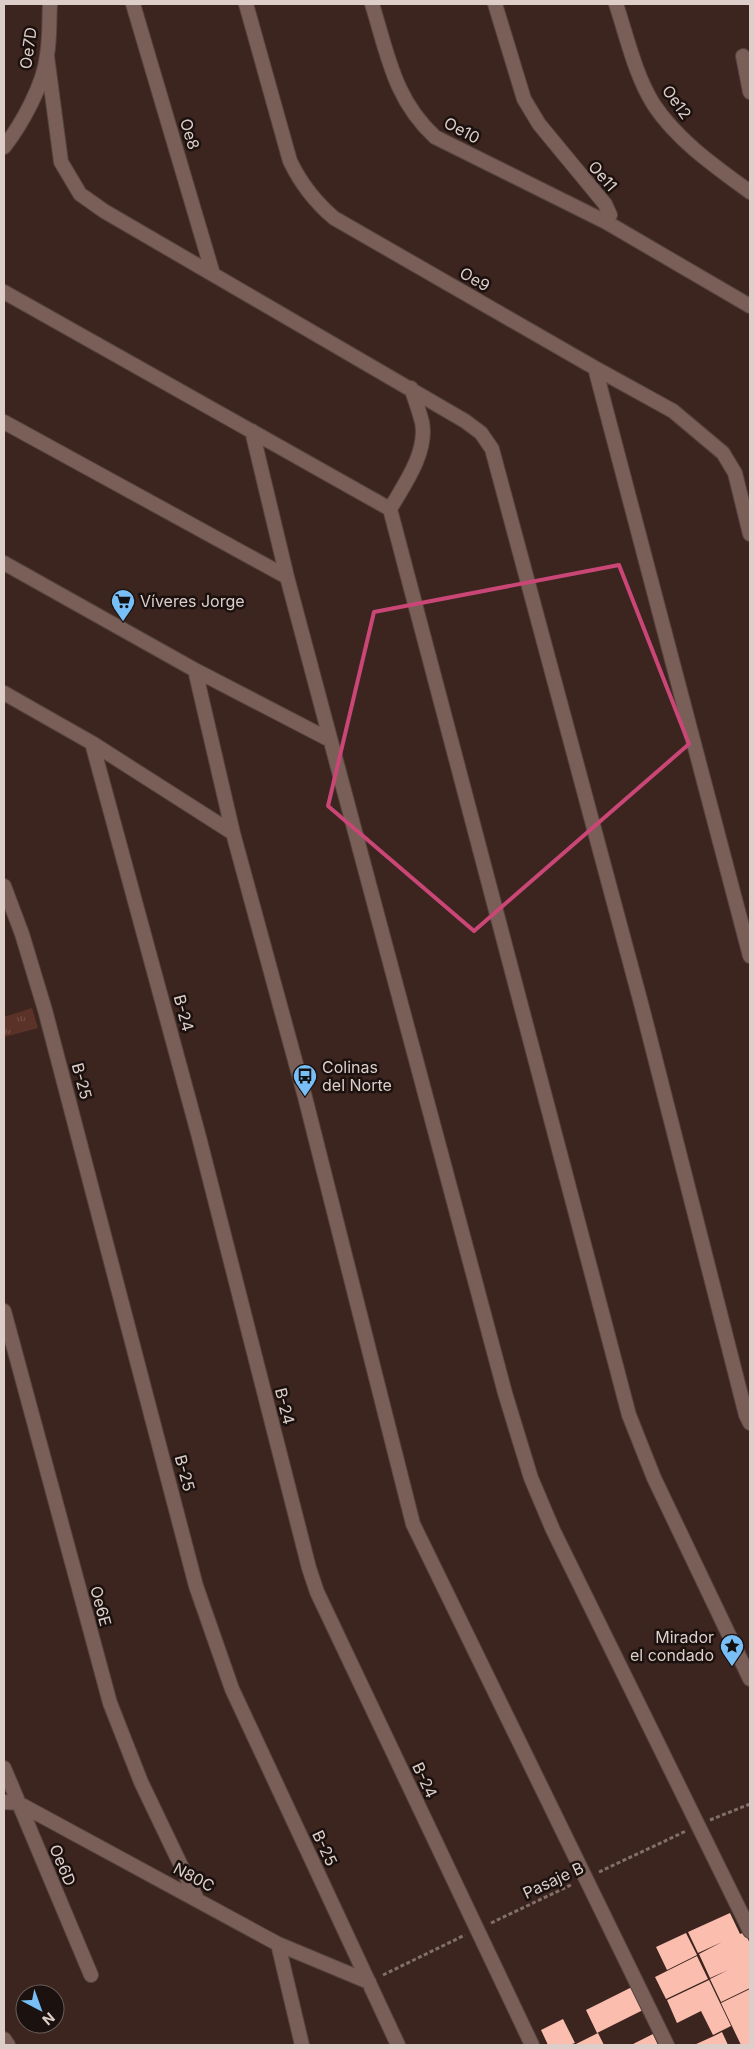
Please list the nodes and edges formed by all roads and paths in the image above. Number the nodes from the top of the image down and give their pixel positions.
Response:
1 (40, 4) edge
2 (50, 4) edge
3 (133, 4) edge
4 (246, 4) edge
5 (372, 4) edge
6 (495, 4) edge
7 (616, 4) edge
8 (49, 22) junction
9 (47, 56) junction
10 (743, 56) dead end
11 (750, 92) edge
12 (4, 147) edge
13 (750, 192) edge
14 (606, 222) junction
15 (213, 274) junction
16 (4, 292) edge
17 (750, 306) edge
18 (595, 368) junction
19 (411, 388) junction
20 (4, 422) edge
21 (252, 431) junction
22 (390, 509) junction
23 (750, 534) edge
24 (4, 563) edge
25 (287, 577) junction
26 (195, 670) junction
27 (4, 693) edge
28 (330, 740) junction
29 (92, 743) junction
30 (233, 833) junction
31 (4, 886) edge
32 (750, 956) edge
33 (4, 1311) edge
34 (750, 1423) edge
35 (750, 1679) edge
36 (4, 1768) edge
37 (11, 1802) edge
38 (750, 1804) edge
39 (697, 1826) junction
40 (585, 1879) junction
41 (197, 1899) junction
42 (476, 1930) junction
43 (750, 1931) edge
44 (278, 1944) junction
45 (91, 1975) dead end
46 (368, 1982) junction
47 (4, 2038) edge
48 (8, 2045) edge
49 (302, 2045) edge
50 (398, 2045) edge
51 (532, 2045) edge
52 (667, 2045) edge

1 - 8 street
2 - 8 street, Oe7D
3 - 15 street, Oe8
4 - 18 street, Oe9
5 - 14 street, Oe10
6 - 14 street, Oe11
7 - 13 street, Oe12
8 - 9 street, Oe7D
9 - 12 street, Oe7D
9 - 15 street
10 - 11 street
14 - 17 street
15 - 19 street
16 - 21 street
18 - 23 street, Oe9
18 - 32 street
19 - 22 street
19 - 34 street
20 - 25 street
21 - 22 street
21 - 25 street
22 - 35 street
24 - 26 street
25 - 28 street
26 - 28 street
26 - 30 street
27 - 29 street
28 - 39 street
29 - 30 street
29 - 42 street, B-24
30 - 40 street
31 - 46 street, B-25
33 - 41 street, Oe6E
36 - 37 street, Oe6D
37 - 41 street, N80C
37 - 45 street, Oe6D
38 - 39 path, Pasaje B
39 - 40 path, Pasaje B
39 - 43 street
40 - 42 path, Pasaje B
40 - 52 street
41 - 44 street, N80C
42 - 46 path, Pasaje B
42 - 51 street, B-24
44 - 46 street, N80C
44 - 49 street
46 - 50 street, B-25
47 - 48 street

